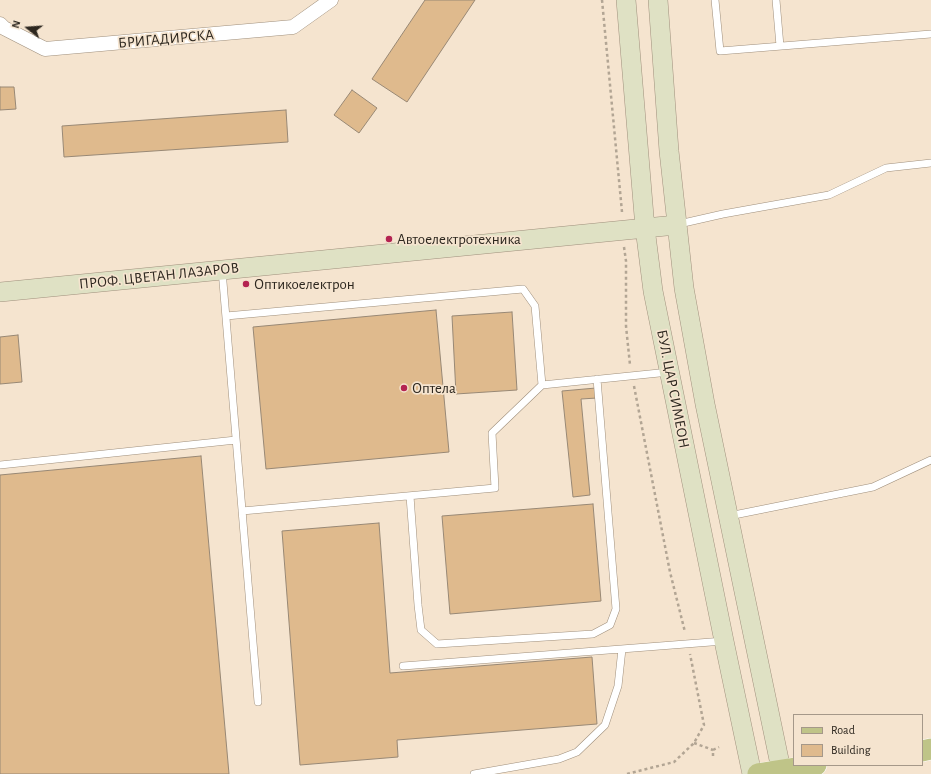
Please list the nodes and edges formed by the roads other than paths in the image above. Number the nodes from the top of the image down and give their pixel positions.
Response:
1 (331, 0) edge
2 (626, 0) edge
3 (658, 0) edge
4 (715, 0) edge
5 (776, 0) edge
6 (0, 24) edge
7 (931, 34) edge
8 (780, 46) junction
9 (931, 163) edge
10 (676, 225) junction
11 (645, 228) junction
12 (222, 270) junction
13 (0, 292) edge
14 (226, 316) junction
15 (670, 372) junction
16 (597, 379) junction
17 (542, 385) junction
18 (236, 440) junction
19 (931, 460) edge
20 (0, 465) edge
21 (410, 496) junction
22 (242, 511) junction
23 (729, 516) junction
24 (724, 641) junction
25 (622, 649) junction
26 (403, 666) dead end
27 (258, 702) dead end
28 (811, 766) edge
29 (781, 772) edge
30 (474, 774) edge
31 (752, 774) edge
32 (758, 774) edge

1 - 6 street, БРИГАДИРСКА
2 - 11 main road, БУЛ. ЦАР СИМЕОН
3 - 10 main road, БУЛ. ЦАР СИМЕОН
4 - 8 lane
5 - 8 lane
7 - 8 lane
9 - 10 lane
10 - 11 main road, ПРОФ. ЦВЕТАН ЛАЗАРОВ
10 - 23 main road, БУЛ. ЦАР СИМЕОН
11 - 12 main road, ПРОФ. ЦВЕТАН ЛАЗАРОВ
11 - 15 main road, БУЛ. ЦАР СИМЕОН
12 - 13 main road, ПРОФ. ЦВЕТАН ЛАЗАРОВ
12 - 14 lane
14 - 17 lane
14 - 18 lane
15 - 16 lane
15 - 24 main road, БУЛ. ЦАР СИМЕОН
16 - 17 lane
16 - 21 lane
17 - 21 lane
18 - 20 lane
18 - 22 lane
19 - 23 lane
21 - 22 lane
22 - 27 lane
23 - 29 main road, БУЛ. ЦАР СИМЕОН
24 - 25 lane
24 - 31 main road, БУЛ. ЦАР СИМЕОН
25 - 26 lane
25 - 30 lane
28 - 29 main road
29 - 32 main road

